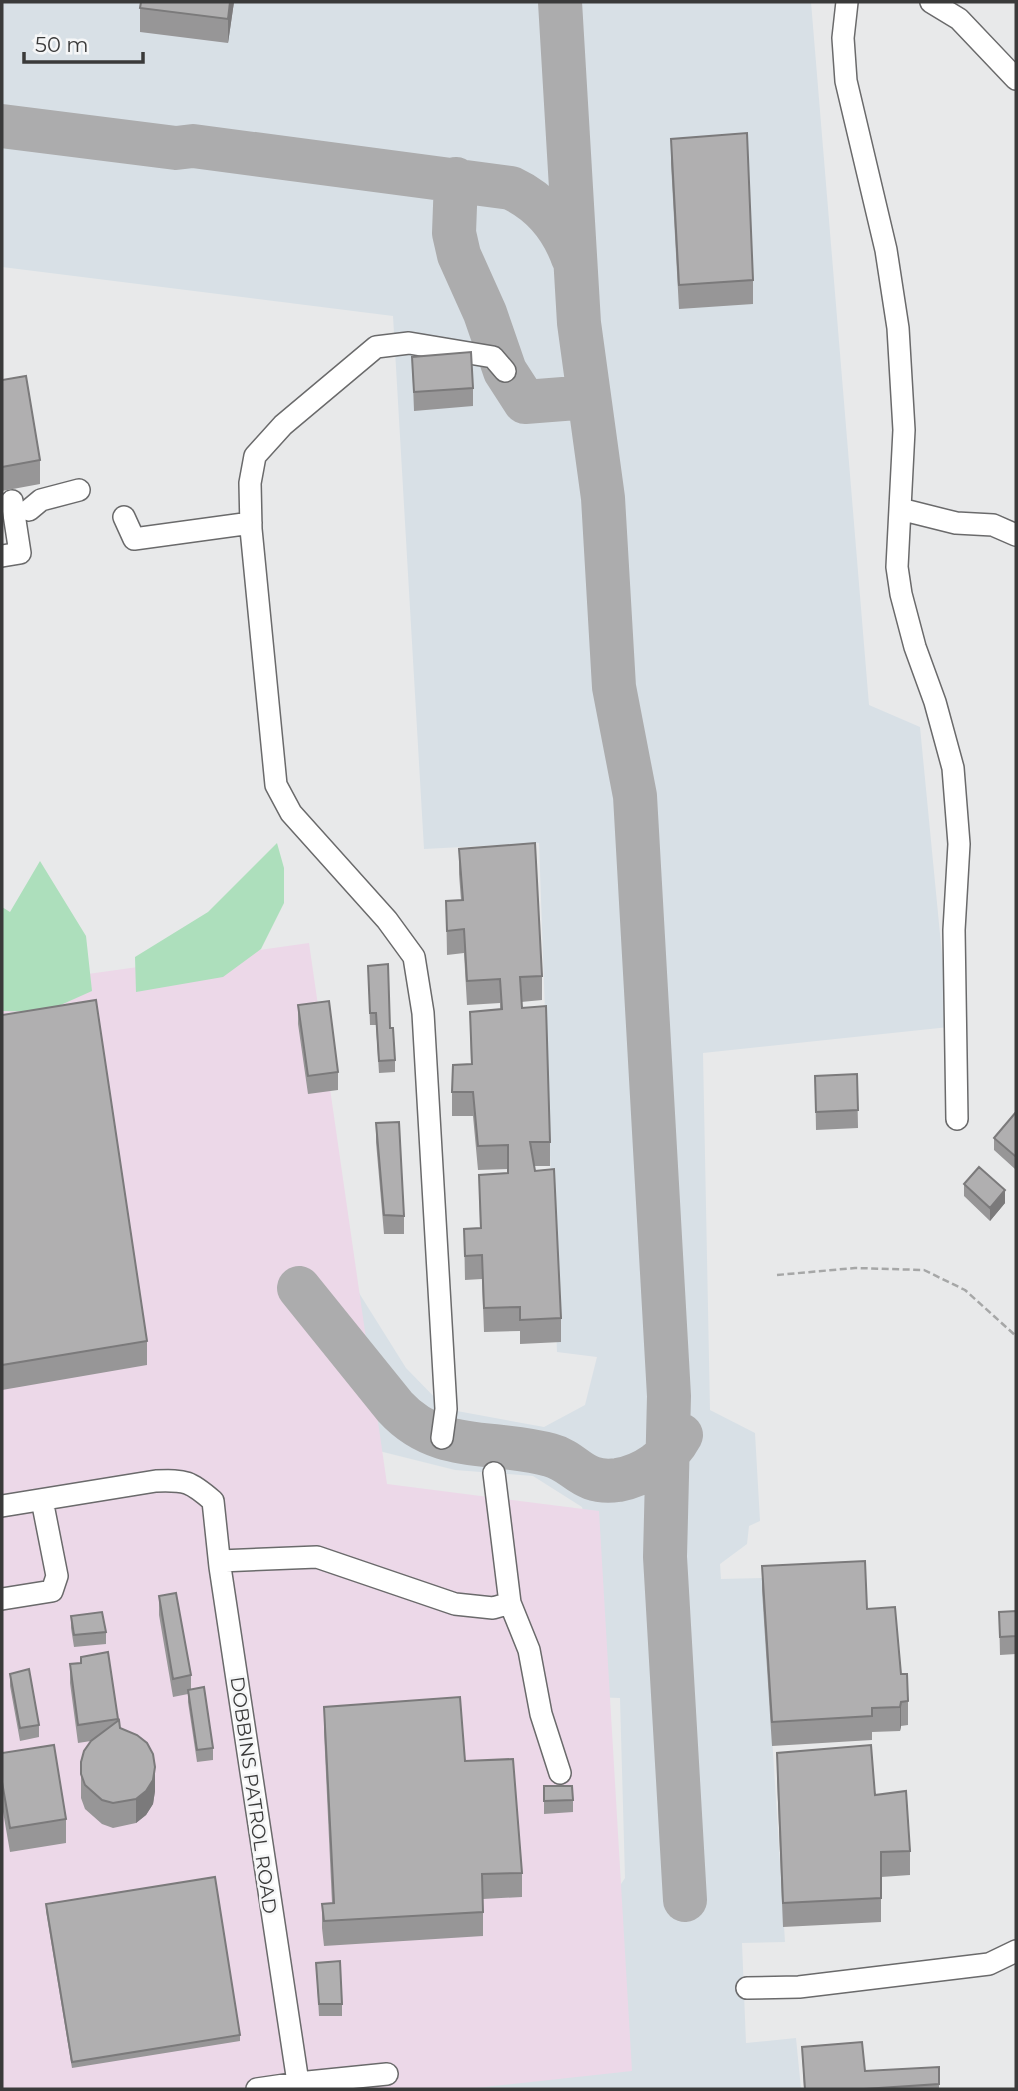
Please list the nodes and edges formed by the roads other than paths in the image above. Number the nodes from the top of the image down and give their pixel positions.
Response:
1 (847, 2) edge
2 (931, 2) edge
3 (1016, 79) edge
4 (505, 371) dead end
5 (79, 490) dead end
6 (900, 509) junction
7 (124, 517) dead end
8 (251, 523) junction
9 (1016, 535) edge
10 (2, 556) edge
11 (957, 1119) dead end
12 (442, 1438) dead end
13 (494, 1473) dead end
14 (42, 1500) junction
15 (2, 1506) edge
16 (220, 1561) junction
17 (2, 1599) edge
18 (510, 1603) junction
19 (560, 1773) dead end
20 (1016, 1951) edge
21 (747, 1988) dead end
22 (387, 2074) dead end
23 (298, 2086) edge
24 (257, 2089) edge

1 - 6 street
2 - 3 street
4 - 8 street
5 - 10 street
6 - 9 street
6 - 11 street
7 - 8 street
8 - 12 street
13 - 18 street
14 - 15 street
14 - 16 street, DOBBINS PATROL ROAD
14 - 17 street
16 - 18 street
16 - 23 street, DOBBINS PATROL ROAD
18 - 19 street
20 - 21 street
22 - 23 street
23 - 24 street

